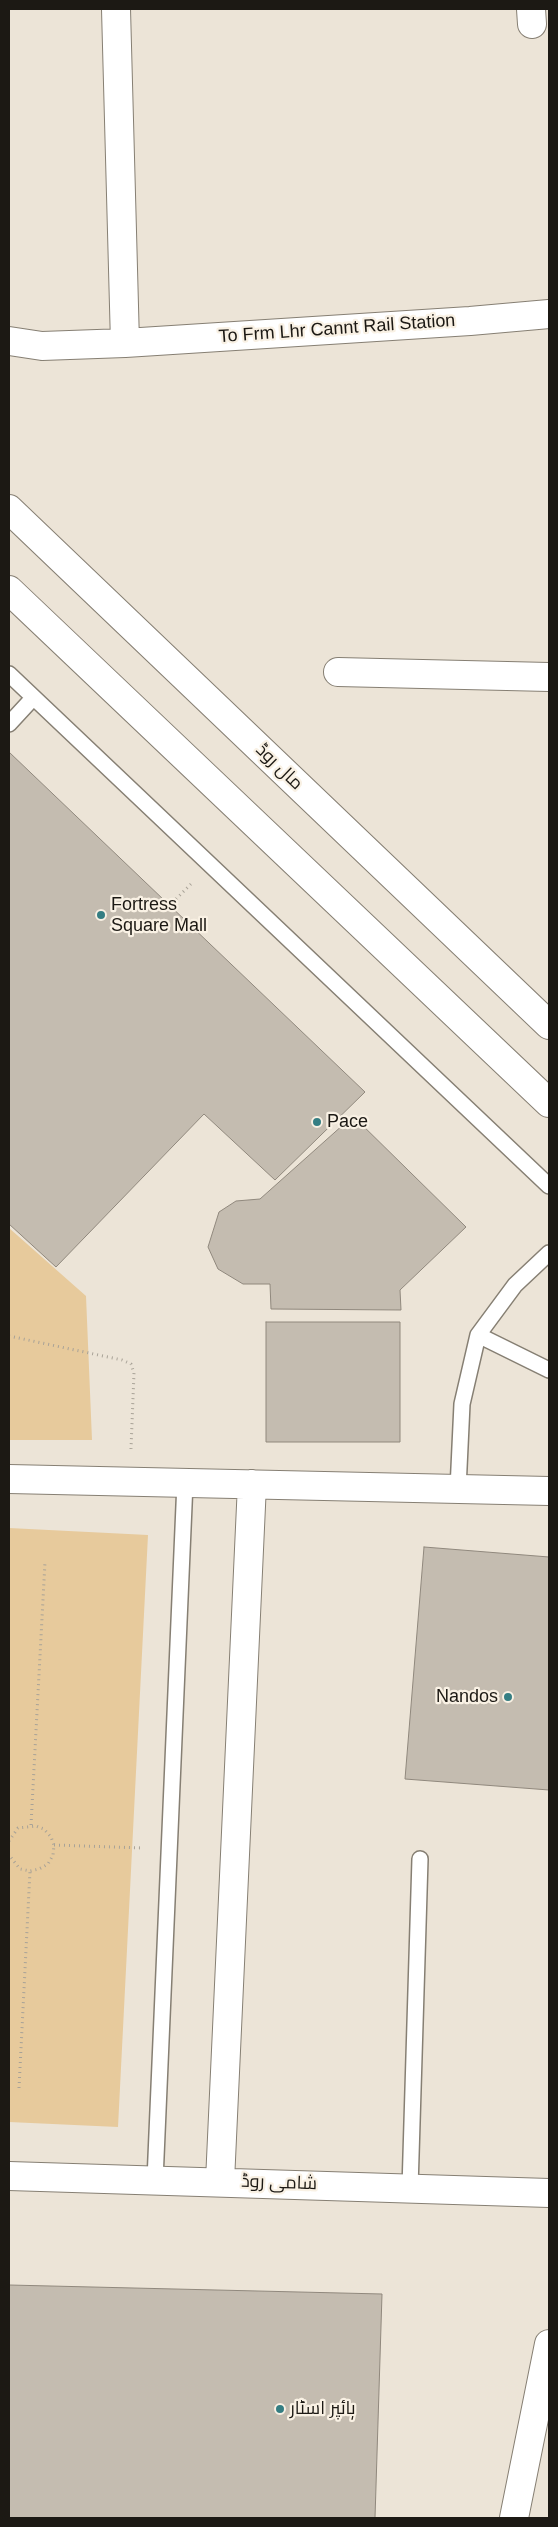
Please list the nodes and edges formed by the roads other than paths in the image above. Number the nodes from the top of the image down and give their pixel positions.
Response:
1 (116, 9) edge
2 (549, 314) edge
3 (9, 341) edge
4 (125, 343) junction
5 (9, 509) edge
6 (9, 590) edge
7 (338, 672) dead end
8 (9, 674) edge
9 (549, 677) edge
10 (33, 698) junction
11 (9, 724) edge
12 (549, 1025) edge
13 (549, 1103) edge
14 (549, 1186) edge
15 (549, 1253) edge
16 (478, 1335) junction
17 (549, 1370) edge
18 (9, 1479) edge
19 (185, 1482) junction
20 (252, 1484) junction
21 (458, 1489) junction
22 (549, 1492) edge
23 (420, 1860) dead end
24 (9, 2176) edge
25 (154, 2180) junction
26 (220, 2181) junction
27 (410, 2188) junction
28 (549, 2192) edge
29 (549, 2344) edge
30 (514, 2518) edge

1 - 4 street
2 - 4 street, To Frm Lhr Cannt Rail Station
3 - 4 street, To Frm Lhr Cannt Rail Station
5 - 12 street, مال روڈ
6 - 13 street
7 - 9 street
8 - 10 lane
10 - 11 lane
10 - 14 lane
15 - 16 lane
16 - 17 lane
16 - 21 lane
18 - 19 street
19 - 20 street
19 - 25 lane
20 - 21 street
20 - 26 street
21 - 22 street
23 - 27 lane
24 - 25 street, شامی روڈ
25 - 26 street, شامی روڈ
26 - 27 street, شامی روڈ
27 - 28 street, شامی روڈ
29 - 30 street

